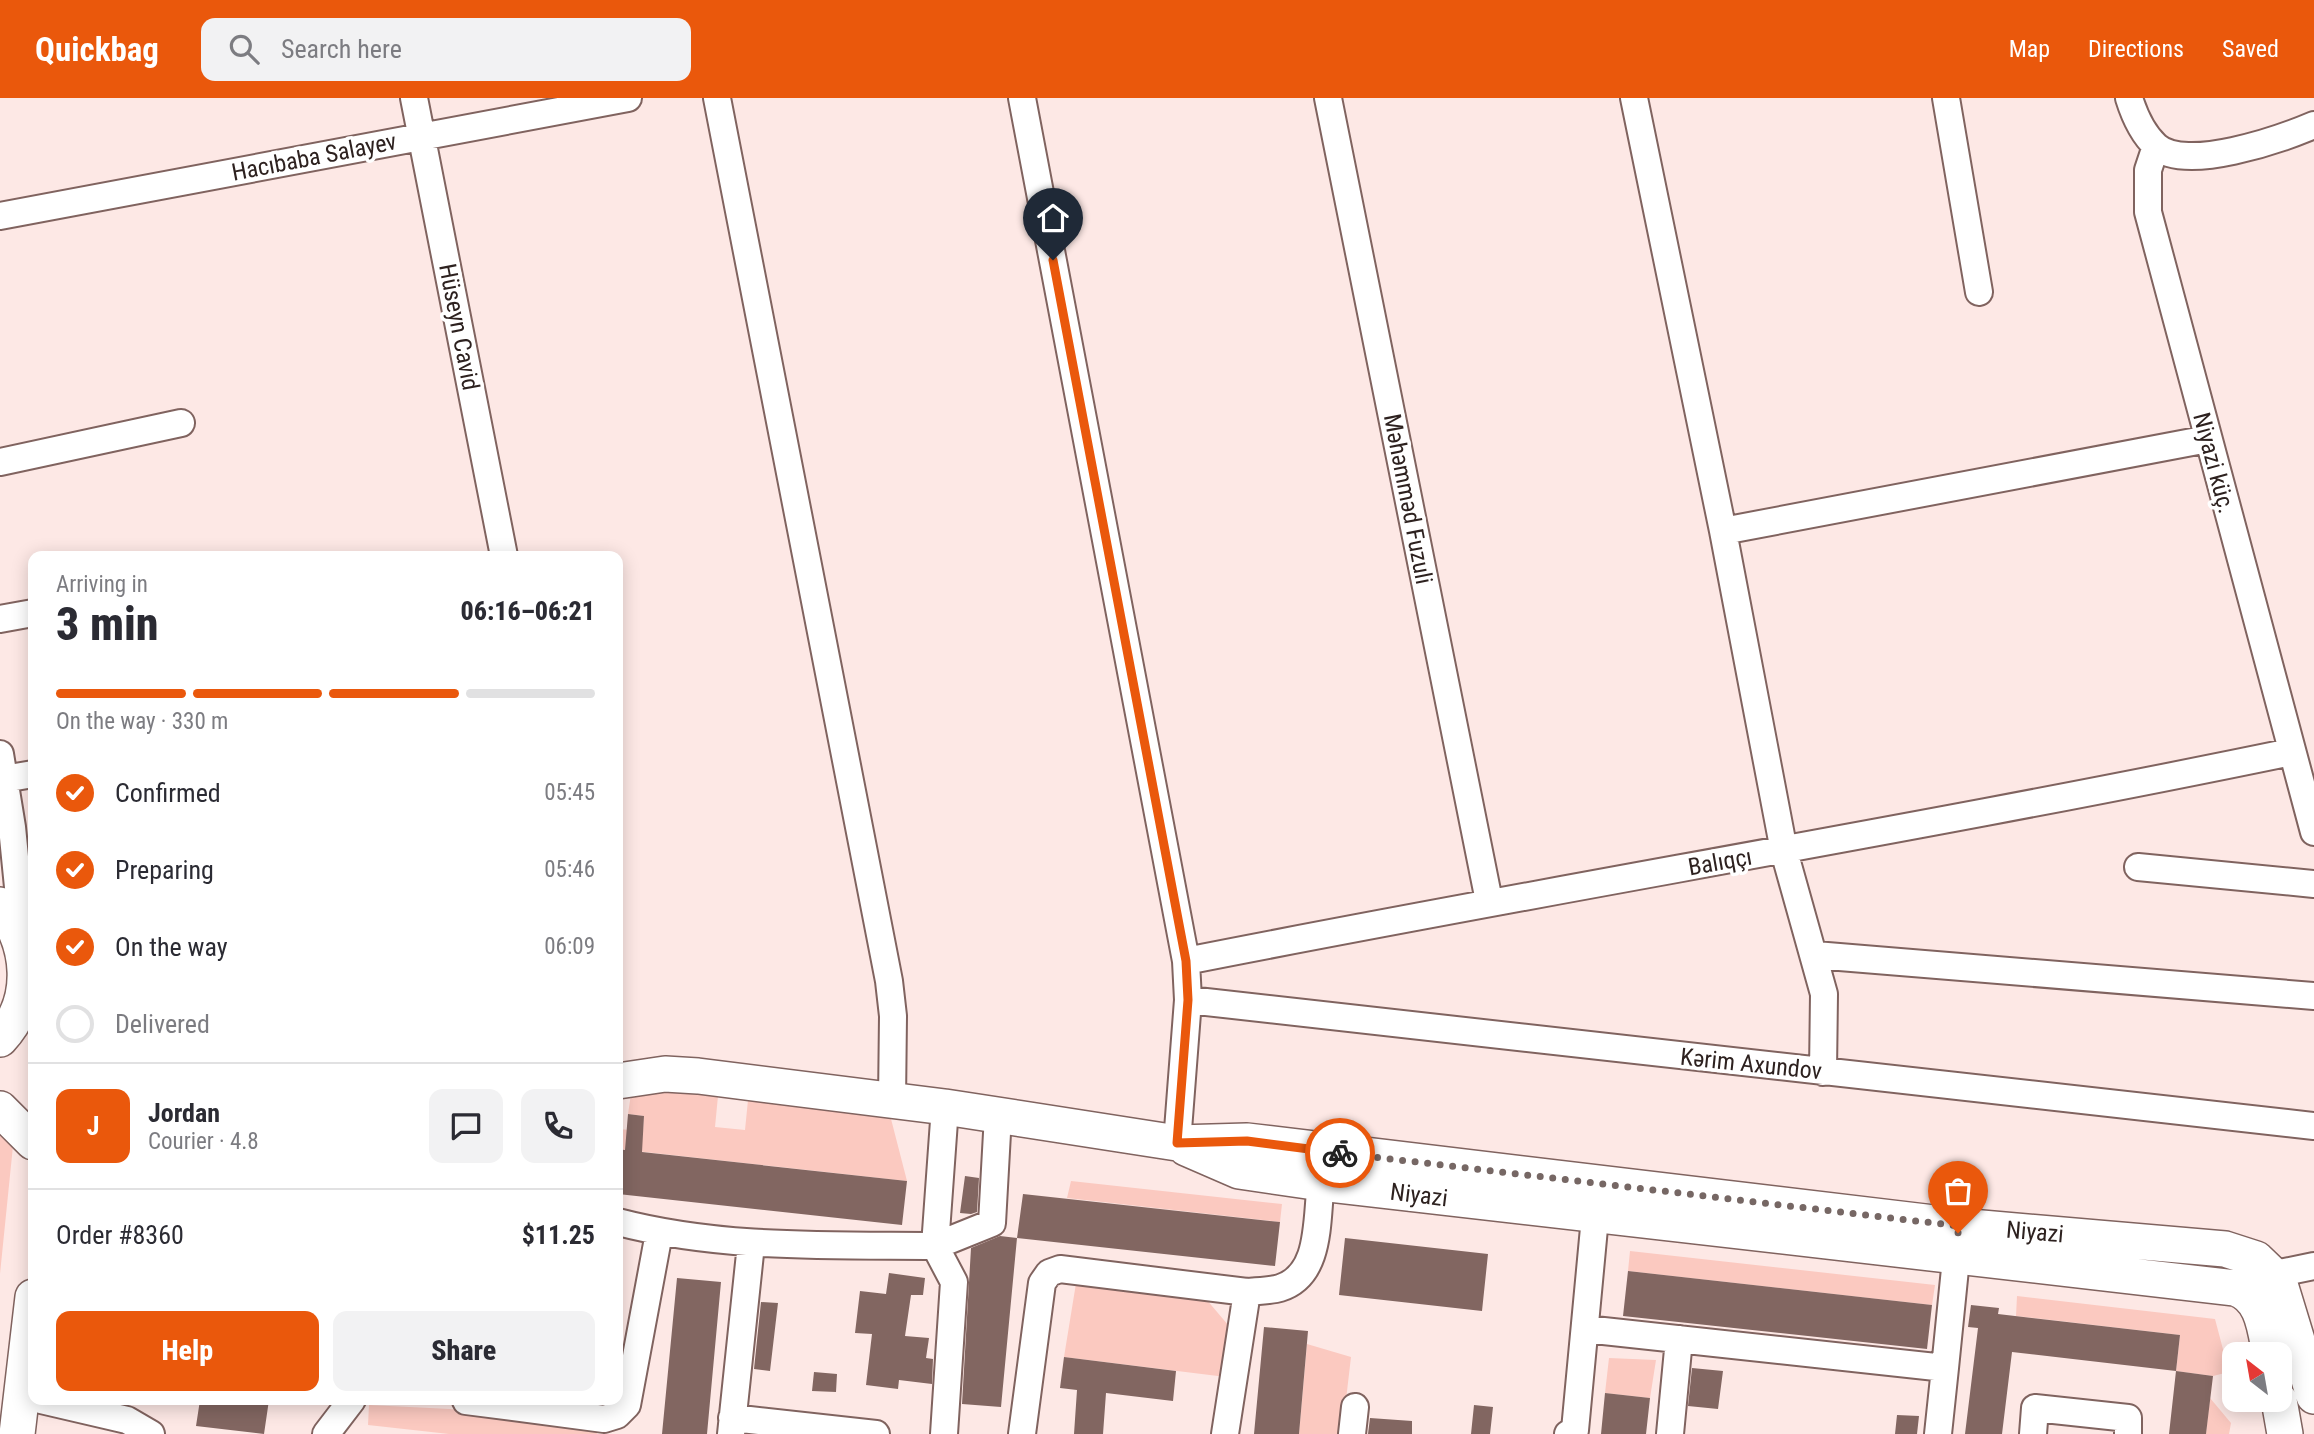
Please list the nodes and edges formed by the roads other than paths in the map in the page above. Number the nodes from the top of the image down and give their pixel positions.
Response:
1 (414, 98) edge
2 (628, 98) edge
3 (717, 98) edge
4 (1022, 98) edge
5 (1328, 98) edge
6 (1634, 98) edge
7 (1946, 98) edge
8 (2129, 98) edge
9 (2314, 125) edge
10 (421, 136) junction
11 (2156, 146) junction
12 (0, 216) edge
13 (1979, 292) dead end
14 (181, 423) dead end
15 (2208, 439) junction
16 (0, 462) edge
17 (1723, 531) junction
18 (502, 551) edge
19 (28, 614) edge
20 (0, 619) edge
21 (2291, 752) junction
22 (2, 767) edge
23 (28, 773) edge
24 (2314, 832) edge
25 (6, 837) edge
26 (1784, 851) junction
27 (2138, 867) dead end
28 (2314, 884) edge
29 (1489, 901) junction
30 (0, 905) edge
31 (28, 948) edge
32 (28, 951) edge
33 (1815, 955) junction
34 (1186, 961) junction
35 (28, 963) edge
36 (2314, 996) edge
37 (1188, 1000) junction
38 (0, 1039) edge
39 (1823, 1072) junction
40 (623, 1080) edge
41 (892, 1101) junction
42 (945, 1107) junction
43 (0, 1109) edge
44 (998, 1115) junction
45 (2314, 1126) edge
46 (28, 1137) edge
47 (1177, 1143) junction
48 (1321, 1183) junction
49 (1597, 1200) junction
50 (623, 1223) edge
51 (659, 1233) junction
52 (1958, 1242) junction
53 (751, 1244) junction
54 (935, 1246) junction
55 (2314, 1266) edge
56 (2275, 1274) junction
57 (2243, 1291) junction
58 (1247, 1292) junction
59 (1585, 1329) junction
60 (1679, 1339) junction
61 (2267, 1342) edge
62 (1945, 1368) junction
63 (2311, 1381) edge
64 (29, 1405) edge
65 (62, 1405) edge
66 (348, 1405) edge
67 (500, 1405) edge
68 (1355, 1407) dead end
69 (2281, 1412) edge
70 (732, 1426) edge
71 (17, 1434) edge
72 (152, 1434) edge
73 (326, 1434) edge
74 (876, 1434) edge
75 (944, 1434) edge
76 (1022, 1434) edge
77 (1225, 1434) edge
78 (1352, 1434) edge
79 (1568, 1434) edge
80 (1670, 1434) edge
81 (1938, 1434) edge
82 (2033, 1434) edge
83 (2128, 1434) edge
84 (2285, 1434) edge

1 - 10 street, Hüseyn Cavid
2 - 10 street, Hacıbaba Salayev
3 - 41 street
4 - 34 street
5 - 29 street, Məhəmməd Fuzuli
6 - 17 street
7 - 13 street
8 - 11 street
9 - 11 street
10 - 12 street, Hacıbaba Salayev
10 - 18 street, Hüseyn Cavid
11 - 15 street, Niyazi küç.
14 - 16 street
15 - 17 street
15 - 21 street, Niyazi küç.
17 - 26 street
19 - 20 street
21 - 24 street, Niyazi küç.
21 - 26 street, Balıqçı
22 - 23 street
22 - 25 street
25 - 31 street
26 - 29 street, Balıqçı
26 - 33 street
27 - 28 street
29 - 34 street, Balıqçı
30 - 32 main road
33 - 36 street
33 - 39 street
34 - 37 street
35 - 38 main road
37 - 39 street, Kərim Axundov
37 - 47 street
39 - 45 street, Kərim Axundov
40 - 41 main road
41 - 42 main road
42 - 44 main road
42 - 54 street
43 - 46 main road
44 - 47 main road
44 - 54 street
47 - 48 main road, Niyazi
47 - 49 main road, Niyazi
48 - 49 main road, Niyazi
48 - 58 street
49 - 52 main road, Niyazi
49 - 59 street
50 - 51 street
51 - 53 street
51 - 67 street
52 - 56 main road, Niyazi
52 - 57 main road, Niyazi
52 - 62 street
53 - 54 street
53 - 70 street
54 - 75 street
55 - 56 street
56 - 57 street
56 - 63 main road
57 - 61 main road
58 - 76 street
58 - 77 street
59 - 60 street
59 - 79 street
60 - 62 street
60 - 80 street
62 - 81 street
64 - 71 main road
65 - 72 street
66 - 73 street
68 - 78 street
69 - 84 main road
70 - 74 street
82 - 83 street

